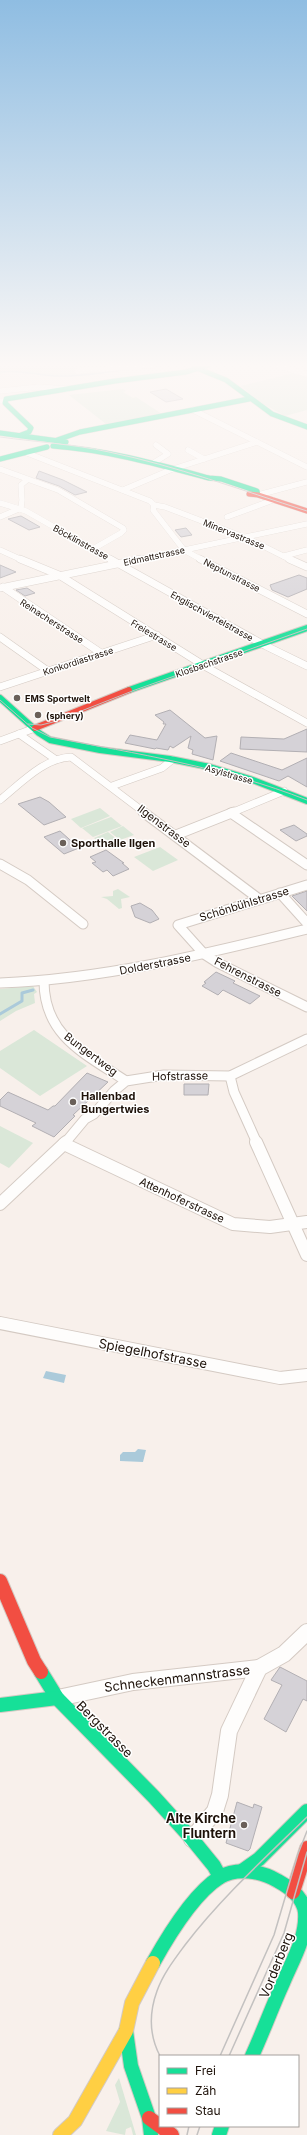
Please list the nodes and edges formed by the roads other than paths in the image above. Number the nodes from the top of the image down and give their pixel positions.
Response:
1 (64, 465) edge
2 (164, 465) edge
3 (186, 465) edge
4 (176, 468) junction
5 (0, 469) edge
6 (27, 480) junction
7 (307, 482) edge
8 (123, 490) junction
9 (258, 494) junction
10 (273, 500) junction
11 (0, 502) edge
12 (154, 505) junction
13 (21, 509) junction
14 (307, 511) edge
15 (0, 517) edge
16 (227, 518) dead end
17 (307, 524) edge
18 (243, 537) junction
19 (93, 549) junction
20 (0, 550) edge
21 (184, 550) junction
22 (307, 550) edge
23 (284, 556) junction
24 (118, 563) junction
25 (307, 567) edge
26 (59, 575) junction
27 (1, 587) edge
28 (307, 614) edge
29 (307, 628) edge
30 (156, 636) junction
31 (0, 637) edge
32 (262, 644) junction
33 (101, 653) junction
34 (203, 665) junction
35 (307, 666) edge
36 (48, 671) junction
37 (0, 687) edge
38 (0, 698) edge
39 (307, 723) edge
40 (35, 728) junction
41 (18, 734) junction
42 (0, 740) edge
43 (55, 759) junction
44 (172, 760) junction
45 (112, 786) junction
46 (284, 791) junction
47 (0, 800) edge
48 (307, 801) edge
49 (231, 813) junction
50 (176, 835) junction
51 (0, 864) edge
52 (307, 865) edge
53 (307, 885) edge
54 (280, 893) junction
55 (260, 899) junction
56 (307, 923) edge
57 (83, 924) dead end
58 (180, 924) joint
59 (307, 929) edge
60 (204, 954) junction
61 (44, 981) junction
62 (0, 983) edge
63 (307, 1007) edge
64 (307, 1039) edge
65 (230, 1076) junction
66 (126, 1081) junction
67 (64, 1144) junction
68 (0, 1204) edge
69 (307, 1222) edge
70 (293, 1225) junction
71 (307, 1255) edge
72 (0, 1323) edge
73 (307, 1375) edge
74 (0, 1580) edge
75 (307, 1632) edge
76 (259, 1668) junction
77 (57, 1698) junction
78 (0, 1704) edge
79 (307, 1811) edge
80 (192, 1839) junction
81 (307, 1848) edge
82 (242, 1871) junction
83 (220, 1877) junction
84 (293, 1892) junction
85 (126, 2031) junction
86 (252, 2055) edge
87 (149, 2118) junction
88 (159, 2125) edge
89 (161, 2127) edge
90 (60, 2135) edge
91 (151, 2135) edge
92 (172, 2135) edge

1 - 8 street, Minervastrasse
2 - 4 main road
3 - 4 street
4 - 8 street
4 - 9 main road
5 - 6 street
6 - 13 street
6 - 19 street
7 - 9 street
8 - 12 street, Minervastrasse
9 - 10 main road
10 - 14 main road
10 - 16 street
11 - 13 street, Böcklinstrasse
12 - 18 street, Minervastrasse
12 - 21 street, Neptunstrasse
13 - 15 street
13 - 19 street, Böcklinstrasse
17 - 18 street, Eidmattstrasse
18 - 21 street, Eidmattstrasse
18 - 23 street, Minervastrasse
19 - 24 street, Böcklinstrasse
20 - 26 street, Freiestrasse
21 - 24 street, Eidmattstrasse
21 - 28 street, Neptunstrasse
22 - 23 street
23 - 25 street, Minervastrasse
24 - 26 street, Eidmattstrasse
24 - 32 street, Englischviertelstrasse
26 - 27 street, Eidmattstrasse
26 - 30 street, Freiestrasse
27 - 33 street, Reinacherstrasse
29 - 32 main road, Klosbachstrasse
30 - 33 street, Konkordiastrasse
30 - 34 street, Freiestrasse
31 - 36 street
32 - 34 main road, Klosbachstrasse
32 - 35 street, Englischviertelstrasse
33 - 36 street, Konkordiastrasse
34 - 39 street, Freiestrasse
34 - 40 main road, Klosbachstrasse
36 - 37 street, Konkordiastrasse
38 - 40 main road, Asylstrasse
40 - 41 street, Klosbachstrasse
40 - 44 main road, Asylstrasse
41 - 42 street, Klosbachstrasse
41 - 43 street
43 - 45 street, Ilgenstrasse
43 - 47 street
44 - 45 street
44 - 46 main road, Asylstrasse
45 - 50 street, Ilgenstrasse
46 - 48 main road, Asylstrasse
46 - 49 street
49 - 50 street
49 - 52 street
50 - 55 street, Ilgenstrasse
51 - 57 street
53 - 54 street, Schönbühlstrasse
54 - 55 street, Schönbühlstrasse
54 - 56 street
55 - 58 street, Schönbühlstrasse
58 - 60 street, Fehrenstrasse
59 - 60 street, Dolderstrasse
60 - 61 street, Dolderstrasse
60 - 63 street, Fehrenstrasse
61 - 62 street, Dolderstrasse
61 - 66 street, Bungertweg
64 - 65 street, Hofstrasse
65 - 66 street, Hofstrasse
65 - 70 street
66 - 67 street
67 - 68 street
67 - 70 street, Attenhoferstrasse
69 - 70 street, Attenhoferstrasse
70 - 71 street
72 - 73 street, Spiegelhofstrasse
74 - 77 main road, Bergstrasse
75 - 76 street
76 - 77 street, Schneckenmannstrasse
76 - 80 street
77 - 78 main road, Schneckenmannstrasse
77 - 80 main road, Bergstrasse
79 - 82 main road
80 - 83 main road, Bergstrasse
81 - 84 main road
82 - 83 main road, Vorderberg
82 - 84 main road, Vorderberg
83 - 85 main road
84 - 86 main road, Vorderberg
85 - 87 main road
85 - 90 main road
87 - 88 main road
87 - 91 main road
89 - 92 main road

